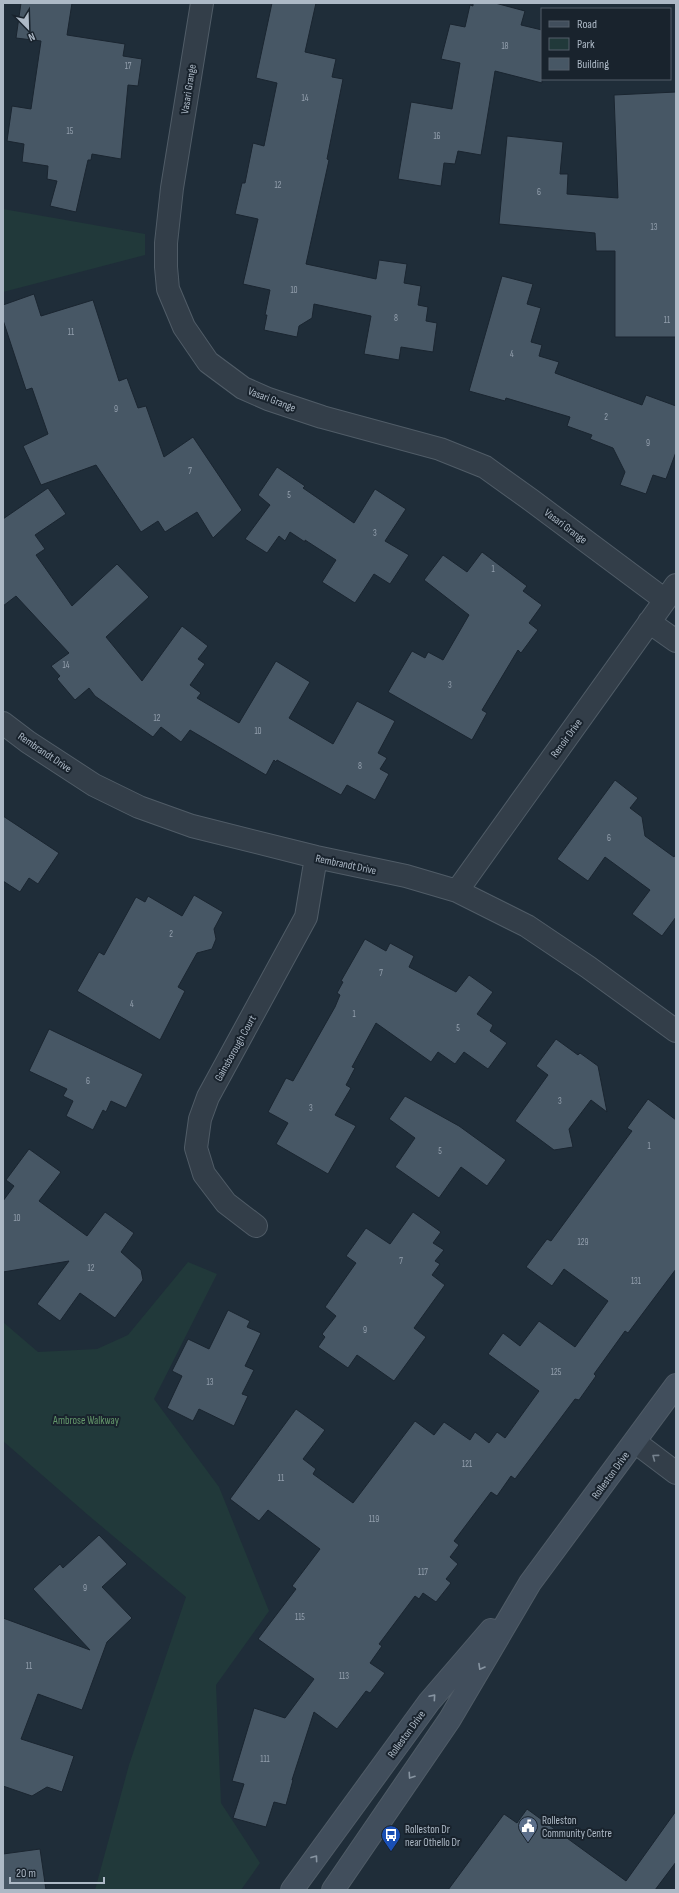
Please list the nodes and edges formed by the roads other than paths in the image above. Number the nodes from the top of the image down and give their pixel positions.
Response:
1 (202, 3) edge
2 (670, 592) edge
3 (649, 622) junction
4 (676, 641) edge
5 (3, 723) edge
6 (316, 857) junction
7 (457, 891) junction
8 (676, 1031) edge
9 (256, 1226) dead end
10 (673, 1396) edge
11 (635, 1442) junction
12 (676, 1473) edge
13 (529, 1585) junction
14 (292, 1890) edge
15 (333, 1890) edge

1 - 2 street, Vasari Grange
2 - 3 street, Renoir Drive
3 - 4 street
3 - 7 street, Renoir Drive
5 - 6 street, Rembrandt Drive
6 - 7 street, Rembrandt Drive
6 - 9 street, Gainsborough Court
7 - 8 street, Rembrandt Drive
10 - 11 main road, Rolleston Drive
12 -> 11 street
11 - 13 main road, Rolleston Drive
14 -> 13 main road, Rolleston Drive
13 -> 15 main road, Rolleston Drive

